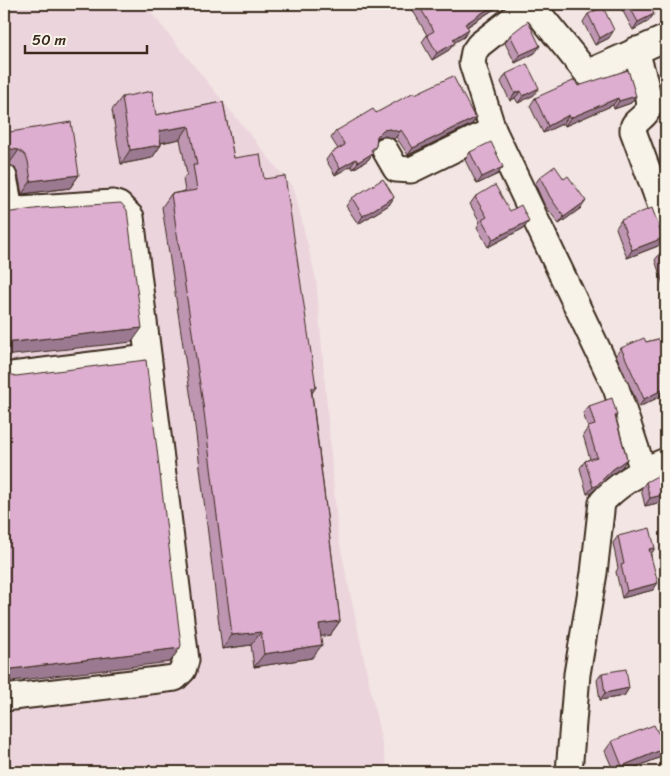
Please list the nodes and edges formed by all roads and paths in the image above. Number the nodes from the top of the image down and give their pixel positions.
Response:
1 (531, 4) edge
2 (666, 38) edge
3 (636, 50) junction
4 (493, 130) junction
5 (385, 150) dead end
6 (4, 178) edge
7 (7, 210) edge
8 (666, 220) edge
9 (148, 358) junction
10 (4, 376) edge
11 (666, 461) edge
12 (643, 470) junction
13 (4, 698) edge
14 (569, 772) edge

1 - 3 street
1 - 4 street
2 - 3 street
3 - 8 street
4 - 5 street
4 - 12 street
6 - 7 street
7 - 9 street
9 - 10 street
9 - 13 street
11 - 12 street
12 - 14 street

